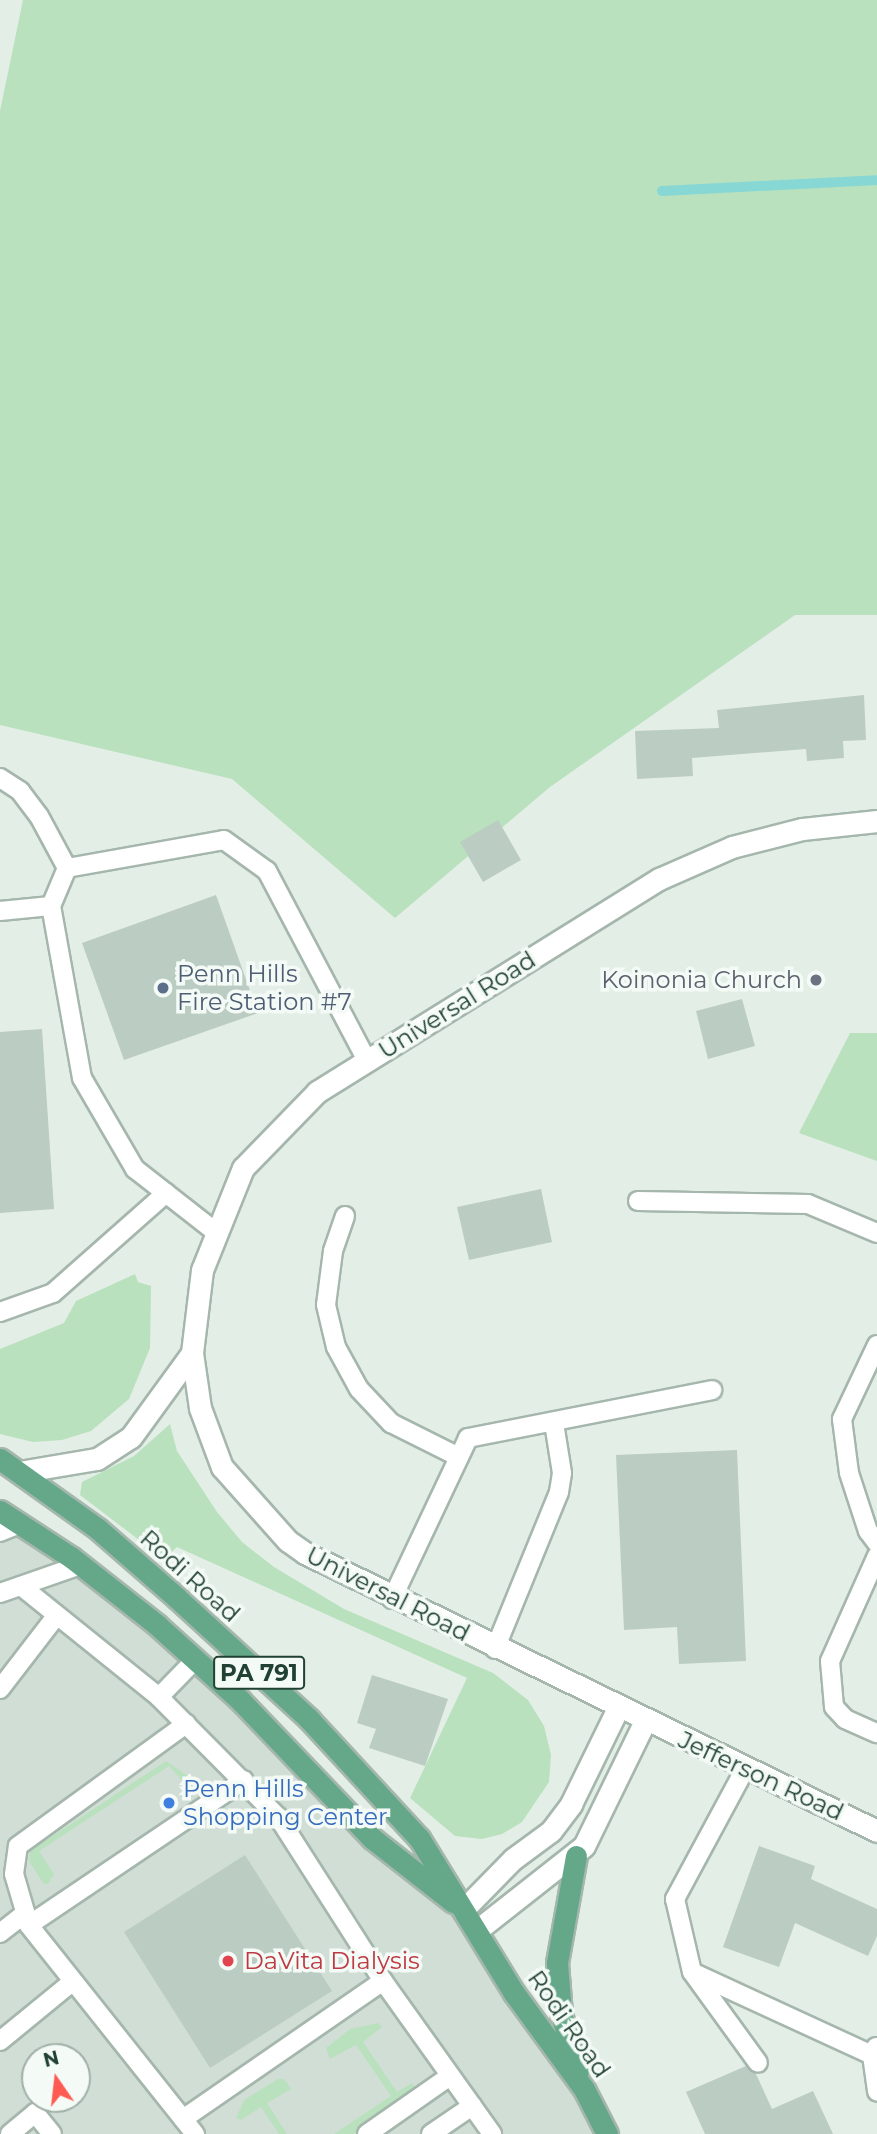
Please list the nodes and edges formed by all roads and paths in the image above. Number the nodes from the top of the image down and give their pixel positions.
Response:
1 (0, 778) edge
2 (877, 821) edge
3 (67, 868) junction
4 (51, 906) junction
5 (0, 911) edge
6 (367, 1061) junction
7 (166, 1193) junction
8 (638, 1201) dead end
9 (345, 1216) dead end
10 (217, 1233) junction
11 (877, 1233) edge
12 (0, 1312) edge
13 (877, 1345) edge
14 (192, 1353) junction
15 (712, 1390) dead end
16 (554, 1423) junction
17 (459, 1457) junction
18 (0, 1459) edge
19 (19, 1472) junction
20 (0, 1511) edge
21 (20, 1524) junction
22 (0, 1532) edge
23 (877, 1543) edge
24 (877, 1556) edge
25 (81, 1565) junction
26 (21, 1586) junction
27 (0, 1592) edge
28 (392, 1599) junction
29 (57, 1615) junction
30 (495, 1649) junction
31 (195, 1660) junction
32 (0, 1689) edge
33 (159, 1698) junction
34 (618, 1708) junction
35 (645, 1721) junction
36 (186, 1724) junction
37 (877, 1733) edge
38 (745, 1769) junction
39 (244, 1780) junction
40 (877, 1831) edge
41 (576, 1856) junction
42 (463, 1910) junction
43 (27, 1919) junction
44 (476, 1931) junction
45 (0, 1933) edge
46 (692, 1972) junction
47 (383, 1981) junction
48 (72, 1982) junction
49 (0, 2041) edge
50 (875, 2051) edge
51 (758, 2063) dead end
52 (450, 2076) junction
53 (584, 2089) junction
54 (877, 2092) edge
55 (472, 2106) junction
56 (183, 2119) junction
57 (10, 2134) edge
58 (52, 2134) edge
59 (195, 2134) edge
60 (367, 2134) edge
61 (431, 2134) edge
62 (492, 2134) edge
63 (607, 2134) edge

1 - 3 lane
2 - 6 street, Universal Road
3 - 4 lane
3 - 6 lane
4 - 5 lane
4 - 7 lane
6 - 10 street, Universal Road
7 - 10 lane
7 - 12 lane
8 - 11 lane
9 - 17 lane
10 - 14 street, Universal Road
13 - 23 lane
14 - 19 street, Universal Road
14 - 28 street, Universal Road
15 - 16 lane
16 - 17 lane
16 - 30 lane
17 - 28 lane
18 - 19 main road, Rodi Road / PA 791
19 - 42 main road, Rodi Road / PA 791
20 - 21 main road, Rodi Road / PA 791
21 - 22 lane
21 - 25 main road, Rodi Road / PA 791
24 - 37 lane
25 - 26 lane
25 - 31 main road, Rodi Road / PA 791
26 - 27 lane
26 - 29 lane
28 - 30 street, Universal Road
29 - 32 lane
29 - 33 lane
30 - 34 street, Jefferson Road
31 - 33 lane
31 - 42 main road, Rodi Road / PA 791
33 - 36 lane
34 - 35 street, Jefferson Road
34 - 42 street
35 - 38 street, Jefferson Road
35 - 41 street
36 - 39 lane
36 - 43 lane
38 - 40 street, Jefferson Road
38 - 46 lane
39 - 43 lane
39 - 47 lane
41 - 44 street
41 - 53 main road
42 - 44 main road, Rodi Road / PA 791
43 - 45 lane
43 - 48 lane
44 - 53 main road, Rodi Road / PA 791
46 - 50 lane
46 - 51 lane
47 - 52 lane
47 - 56 lane
48 - 49 lane
48 - 56 lane
50 - 54 lane
52 - 55 lane
52 - 60 lane
53 - 63 main road, Rodi Road / PA 791
55 - 61 lane
55 - 62 lane
56 - 59 lane
57 - 58 lane

